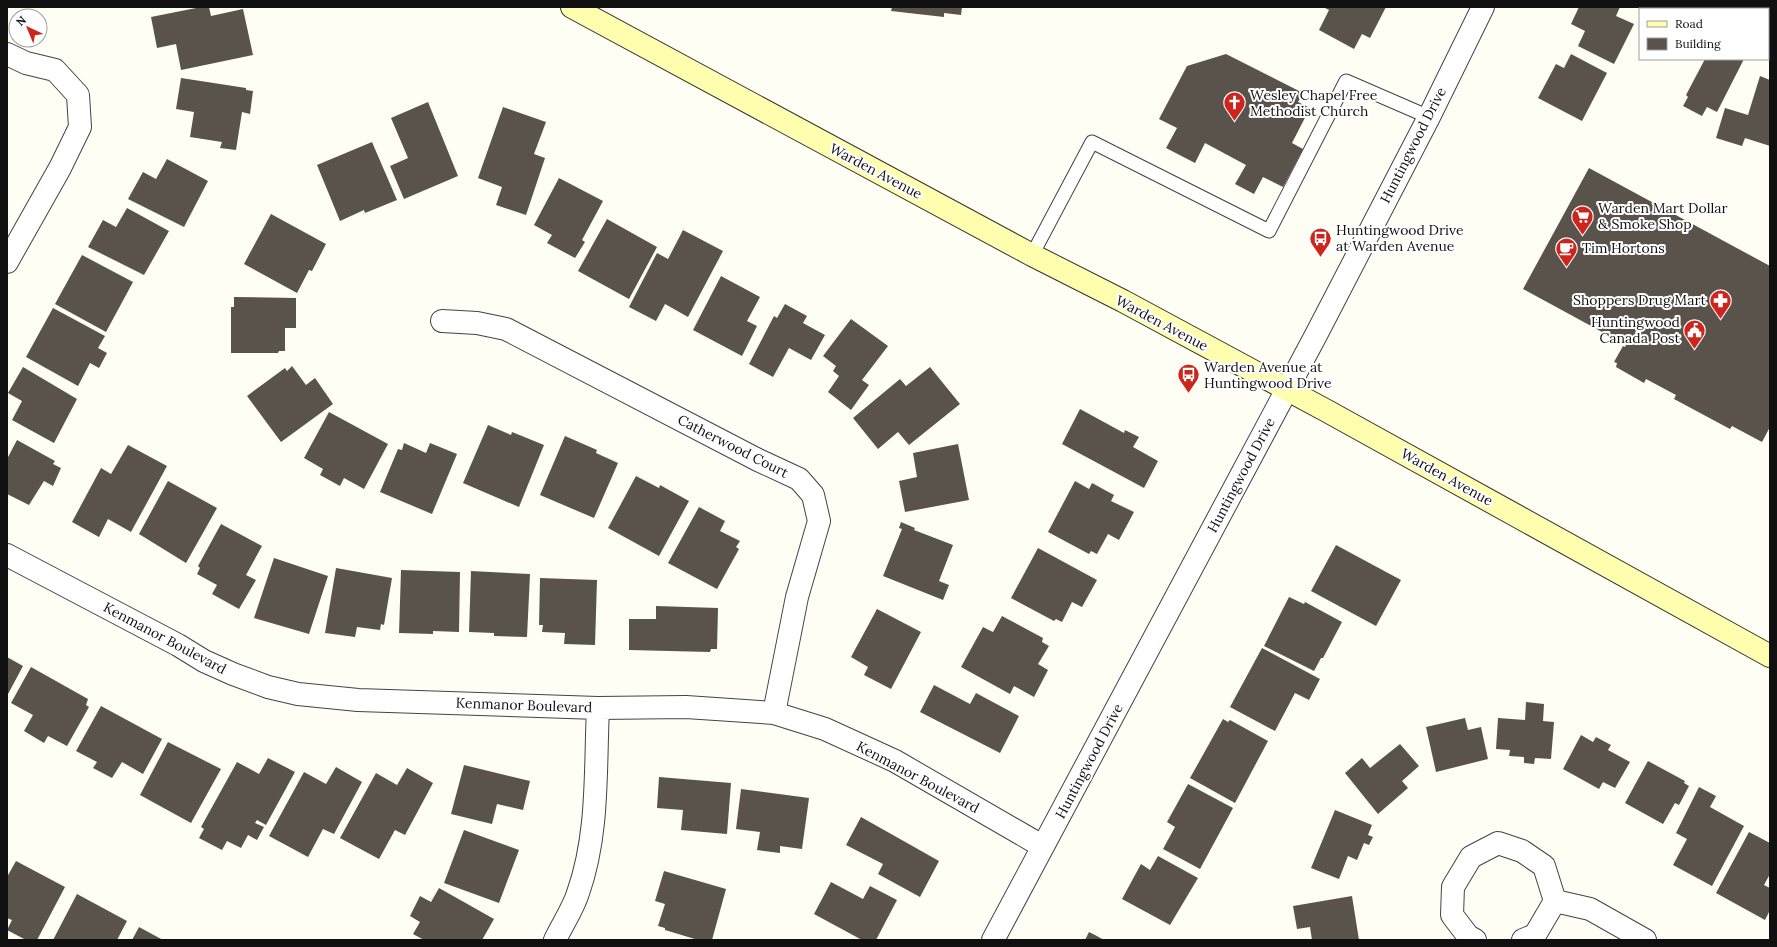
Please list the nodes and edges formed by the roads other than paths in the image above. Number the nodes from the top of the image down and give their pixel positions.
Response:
1 (572, 7) edge
2 (1483, 7) edge
3 (7, 54) edge
4 (1429, 117) junction
5 (1032, 255) junction
6 (7, 262) edge
7 (442, 321) dead end
8 (1287, 390) junction
9 (7, 555) edge
10 (1770, 656) edge
11 (598, 708) junction
12 (774, 713) junction
13 (1042, 846) junction
14 (1555, 901) junction
15 (555, 940) edge
16 (994, 940) edge
17 (1475, 940) edge
18 (1523, 940) edge
19 (1645, 940) edge

1 - 5 main road, Warden Avenue
2 - 4 street, Huntingwood Drive
3 - 6 street
4 - 5 lane
4 - 8 street, Huntingwood Drive
5 - 8 main road, Warden Avenue
7 - 12 street, Catherwood Court
8 - 10 main road, Warden Avenue
8 - 13 street, Huntingwood Drive
9 - 11 street, Kenmanor Boulevard
11 - 12 street, Kenmanor Boulevard
11 - 15 street
12 - 13 street, Kenmanor Boulevard
13 - 16 street, Huntingwood Drive
14 - 17 street
14 - 18 street
14 - 19 street

